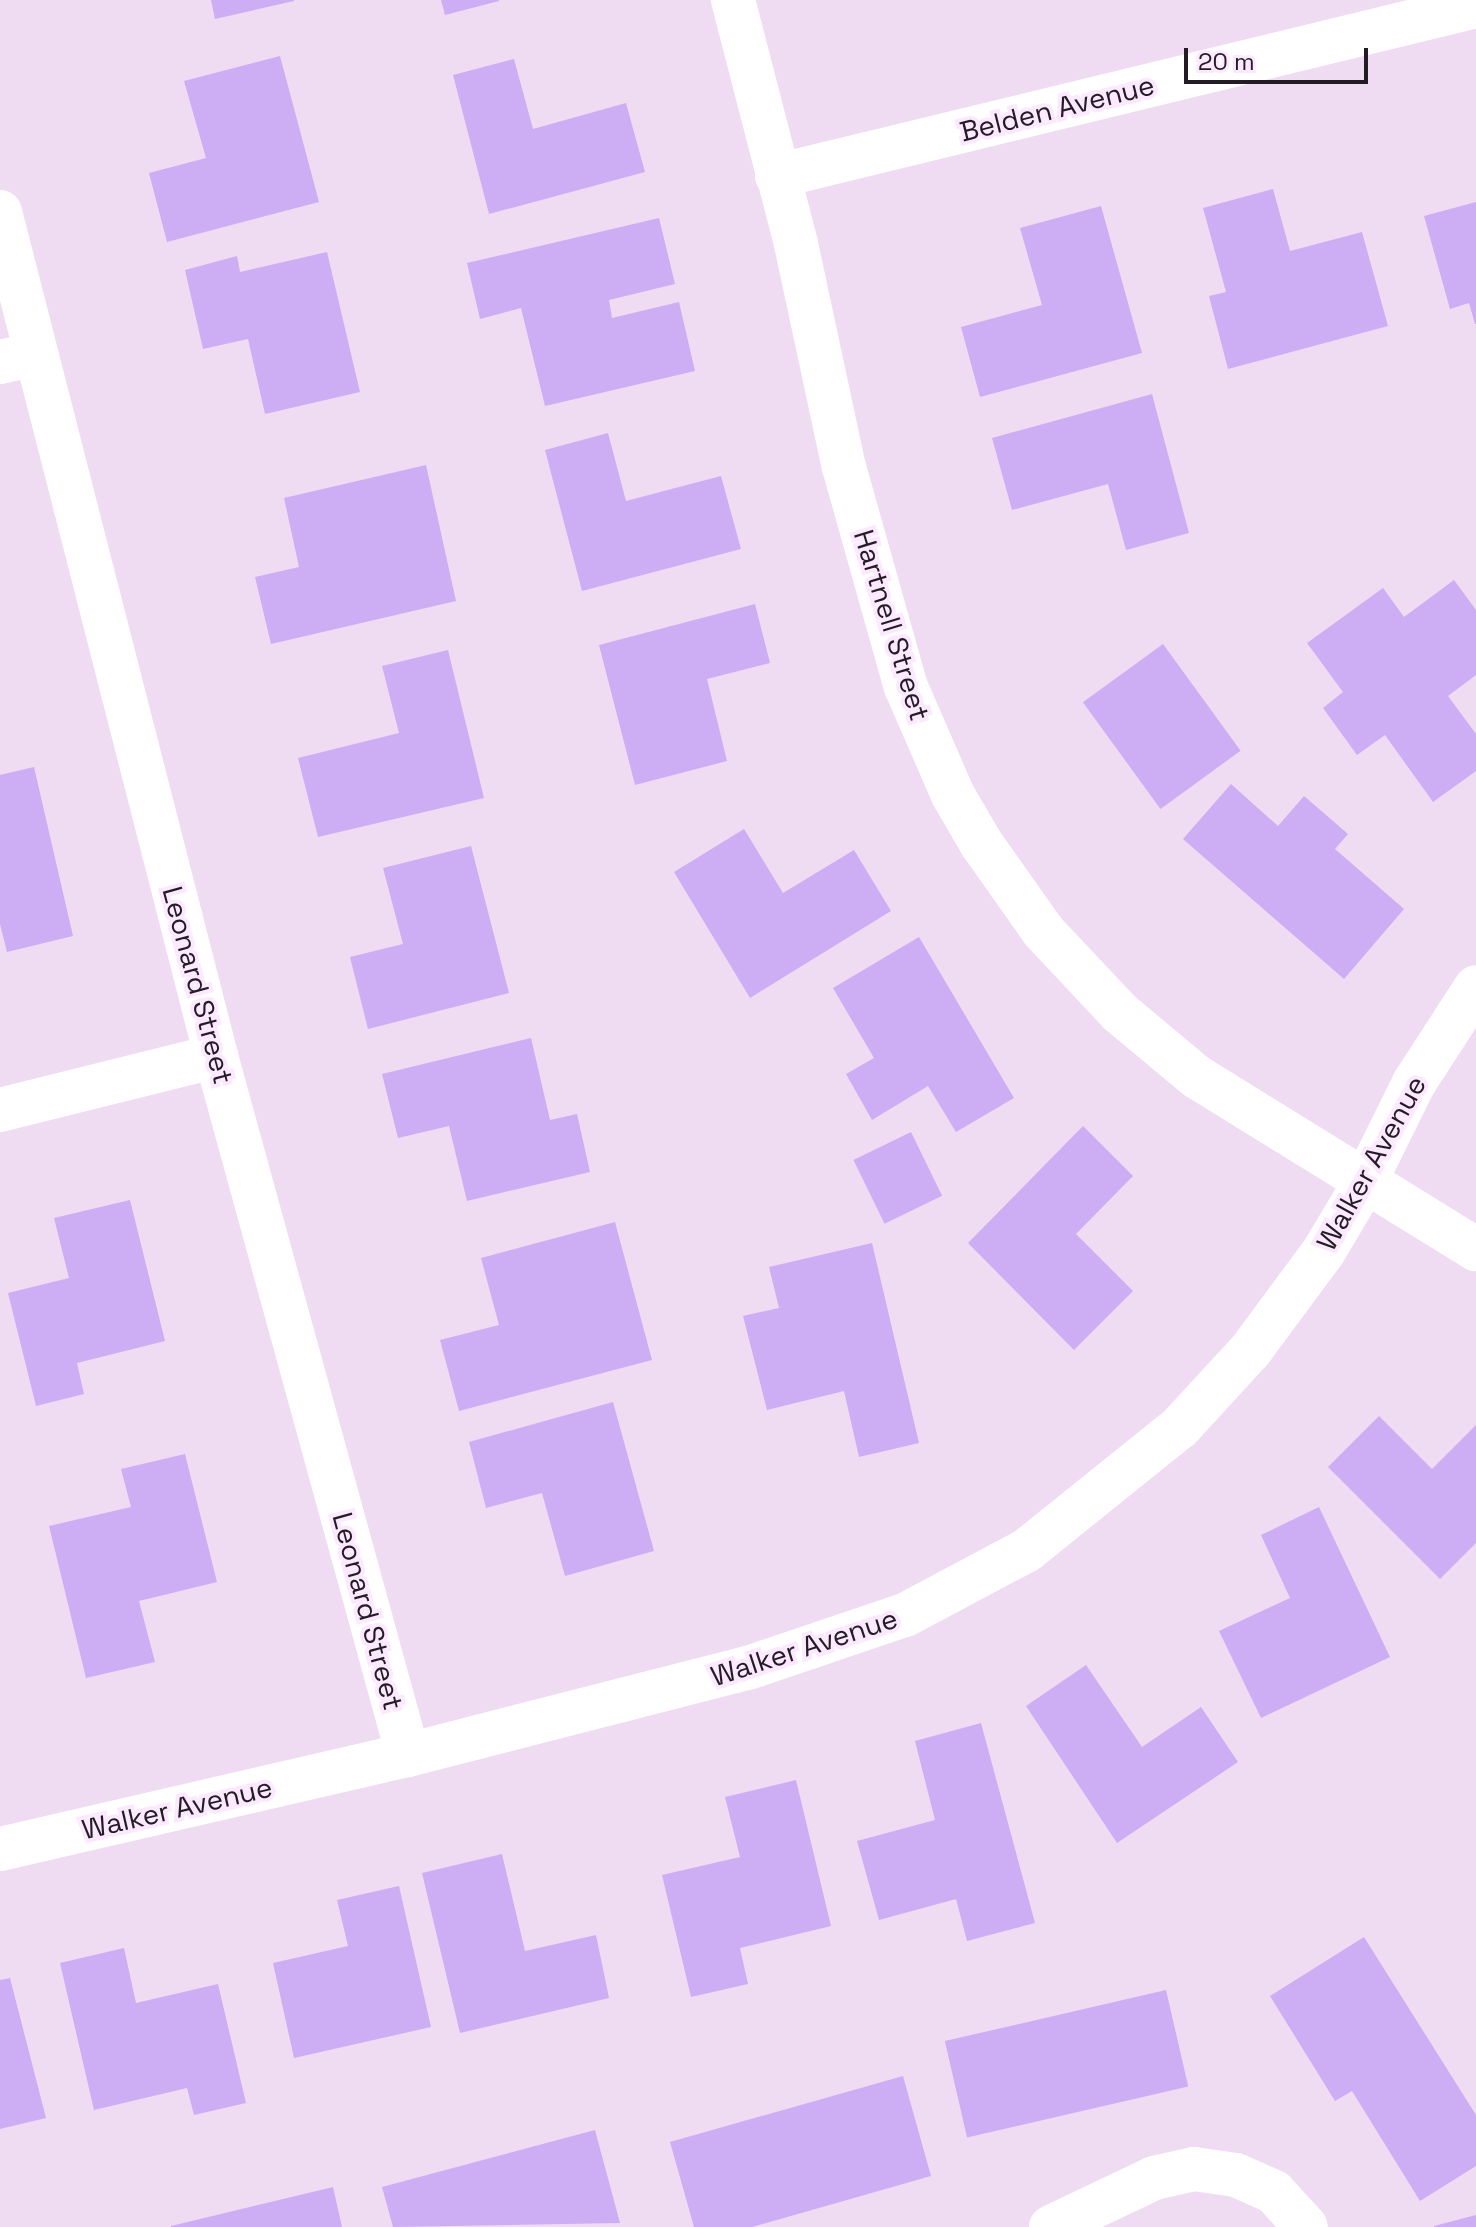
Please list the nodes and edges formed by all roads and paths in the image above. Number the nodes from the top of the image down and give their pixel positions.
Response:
1 (733, 0) edge
2 (1476, 6) edge
3 (777, 176) junction
4 (0, 212) edge
5 (18, 358) edge
6 (1476, 987) edge
7 (216, 1056) junction
8 (0, 1110) edge
9 (1365, 1182) junction
10 (1476, 1249) edge
11 (408, 1755) junction
12 (0, 1849) edge
13 (1051, 2227) edge
14 (1306, 2227) edge

1 - 3 street, Hartnell Street
2 - 3 street, Belden Avenue
3 - 9 street, Hartnell Street
4 - 5 street, Leonard Street
5 - 7 street, Leonard Street
6 - 9 street, Walker Avenue
7 - 8 street
7 - 11 street, Leonard Street
9 - 10 street, Hartnell Street
9 - 11 street, Walker Avenue
11 - 12 street, Walker Avenue
13 - 14 street

